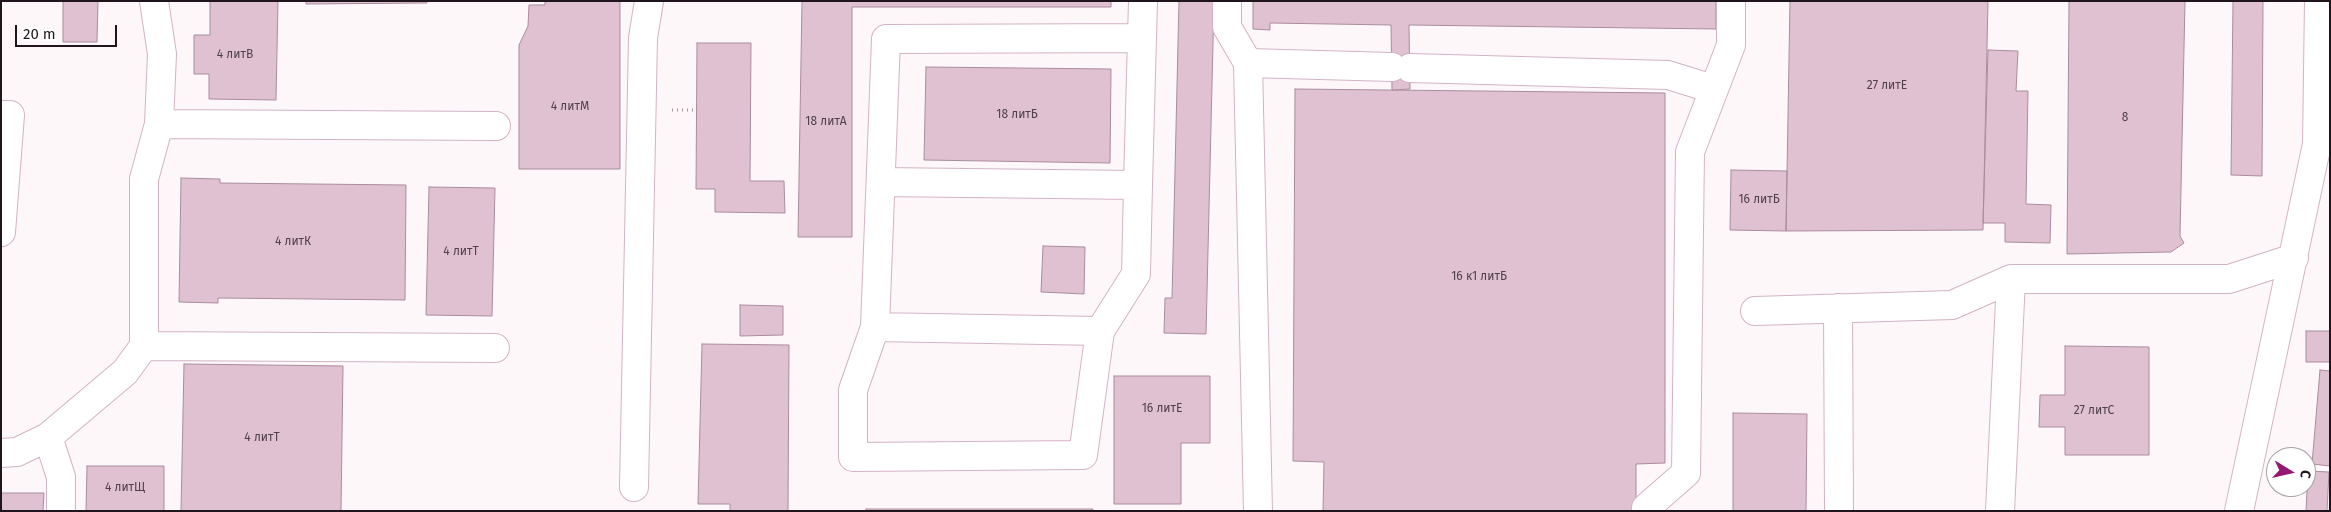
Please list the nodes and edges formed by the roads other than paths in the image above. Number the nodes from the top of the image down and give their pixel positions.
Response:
1 (154, 1) edge
2 (649, 1) edge
3 (1143, 1) edge
4 (1227, 1) edge
5 (1731, 1) edge
6 (2319, 1) edge
7 (1142, 38) junction
8 (1248, 63) junction
9 (1714, 89) junction
10 (1, 115) edge
11 (158, 124) junction
12 (496, 126) dead end
13 (2324, 143) edge
14 (881, 182) junction
15 (1138, 185) junction
16 (1, 232) edge
17 (2294, 258) junction
18 (2011, 279) junction
19 (1838, 308) junction
20 (1755, 311) dead end
21 (875, 327) junction
22 (1100, 332) junction
23 (144, 346) junction
24 (496, 348) dead end
25 (48, 437) junction
26 (1, 454) edge
27 (634, 487) dead end
28 (1646, 508) dead end
29 (61, 511) edge
30 (1258, 511) edge
31 (1839, 511) edge
32 (2000, 511) edge
33 (2239, 511) edge

1 - 11 lane
2 - 27 lane
3 - 7 lane
4 - 8 lane
5 - 9 lane
6 - 13 lane
7 - 14 lane
7 - 15 lane
8 - 9 lane
8 - 30 lane
9 - 28 lane
10 - 16 lane
11 - 12 lane
11 - 23 lane
13 - 17 lane
14 - 15 lane
14 - 21 lane
15 - 22 lane
17 - 18 lane
17 - 33 lane
18 - 19 lane
18 - 32 lane
19 - 20 lane
19 - 31 lane
21 - 22 lane
21 - 22 lane
23 - 24 lane
23 - 25 lane
25 - 26 lane
25 - 29 lane

